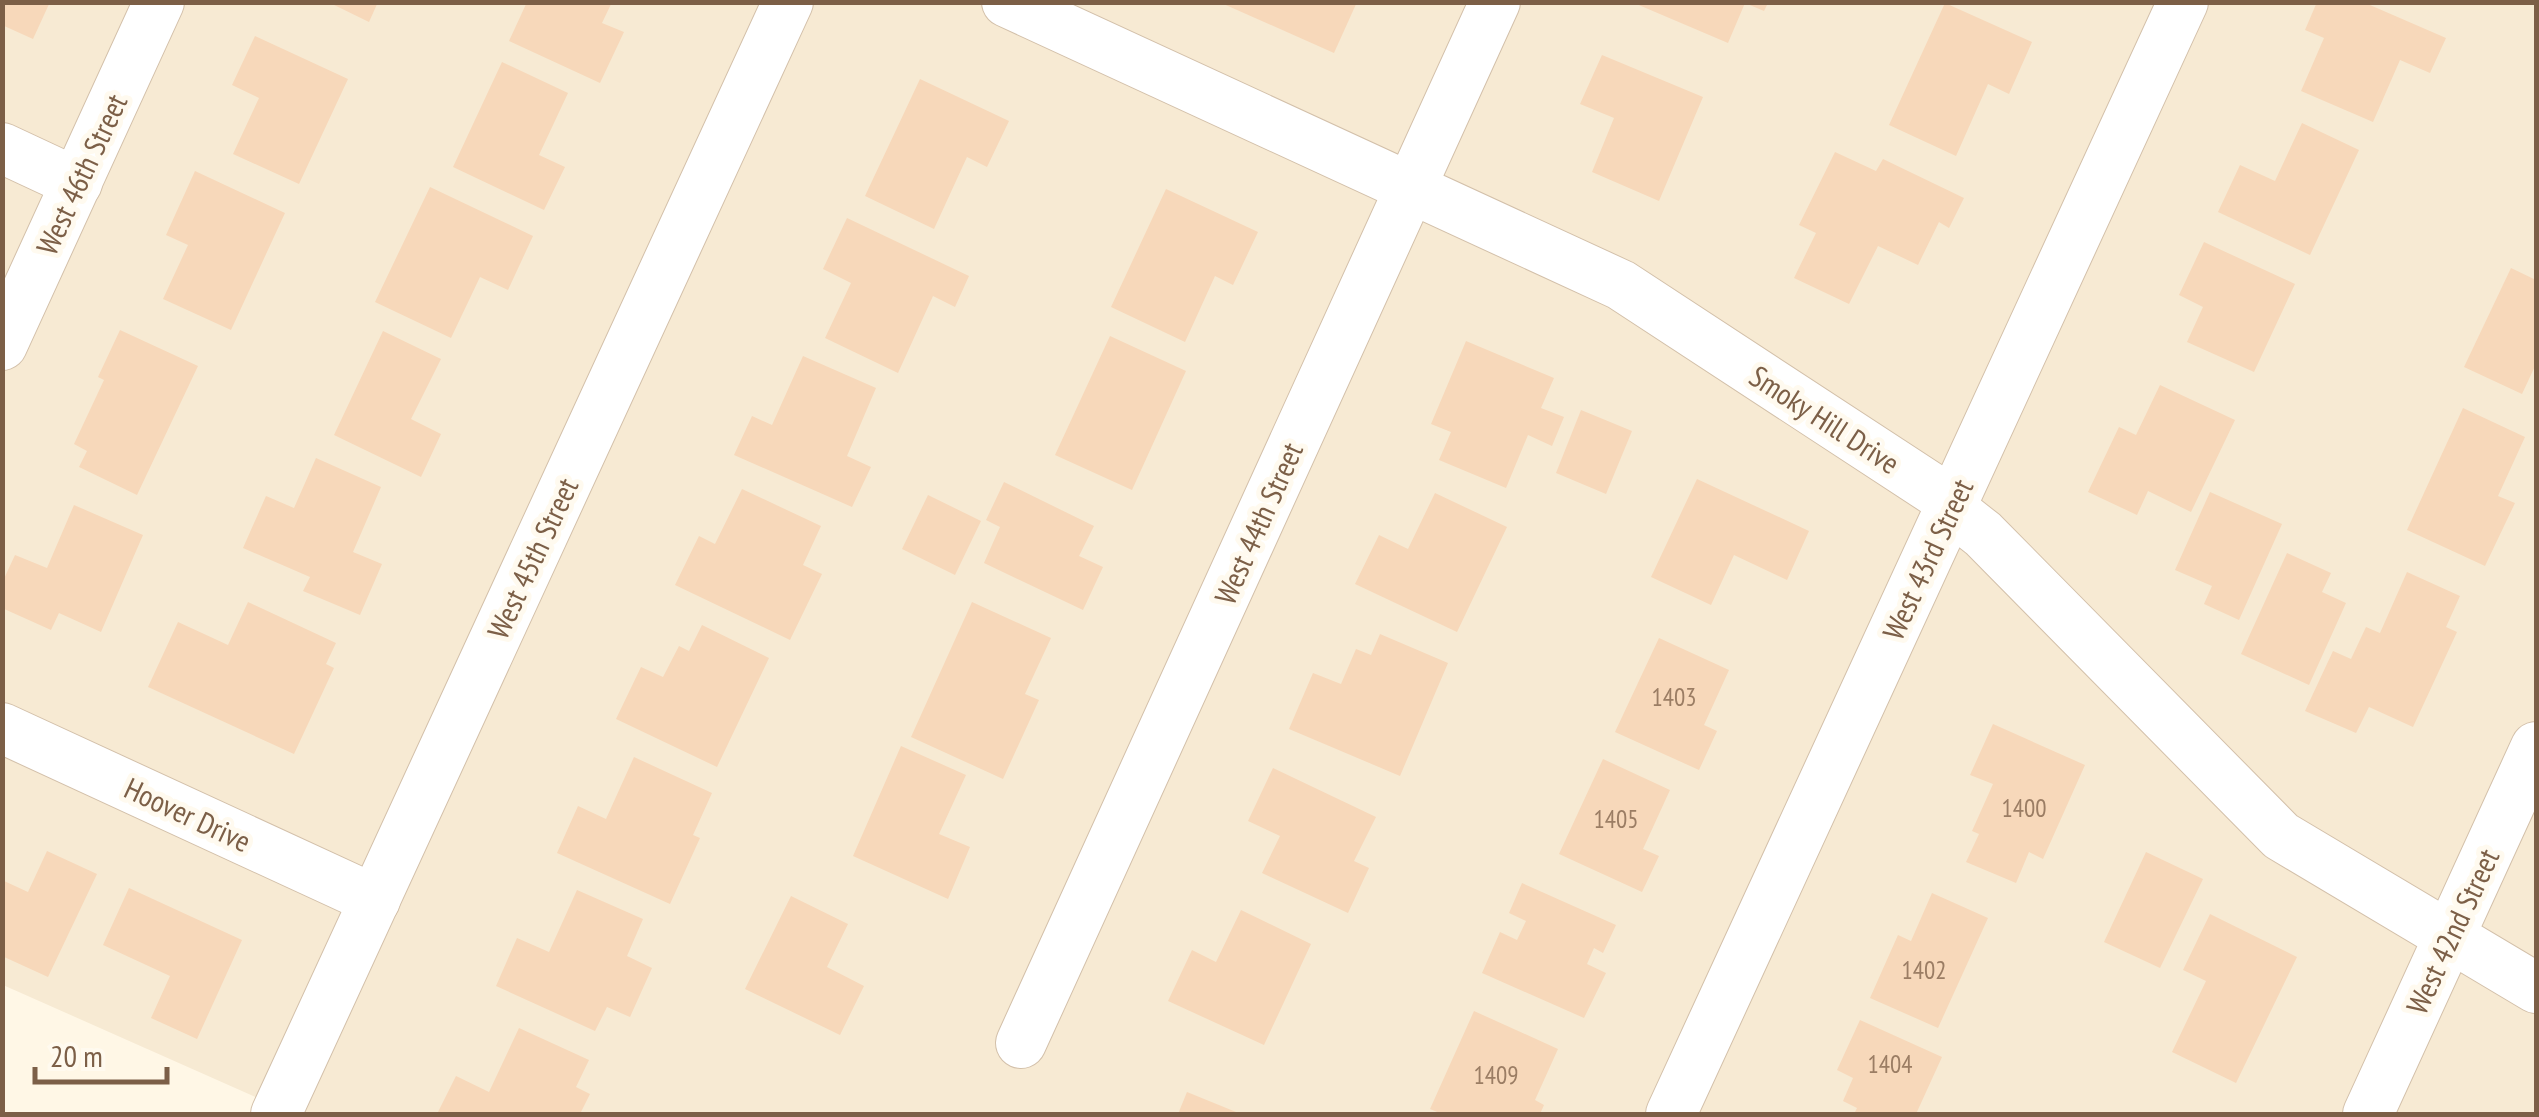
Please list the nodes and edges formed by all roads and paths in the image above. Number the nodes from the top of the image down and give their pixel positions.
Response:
1 (159, 2) edge
2 (788, 2) edge
3 (1006, 2) edge
4 (1495, 2) edge
5 (2184, 2) edge
6 (2, 148) edge
7 (77, 184) junction
8 (1412, 186) junction
9 (2, 346) edge
10 (1950, 508) junction
11 (2, 728) edge
12 (2536, 747) edge
13 (375, 900) junction
14 (2449, 938) junction
15 (2536, 988) edge
16 (1022, 1042) dead end
17 (276, 1114) edge
18 (1671, 1114) edge
19 (2368, 1114) edge

1 - 7 street, West 46th Street
2 - 13 street, West 45th Street
3 - 8 street, Smoky Hill Drive
4 - 8 street, West 44th Street
5 - 10 street, West 43rd Street
6 - 7 street
7 - 9 street, West 46th Street
8 - 10 street, Smoky Hill Drive
8 - 16 street, West 44th Street
10 - 14 street, Smoky Hill Drive
10 - 18 street, West 43rd Street
11 - 13 street, Hoover Drive
12 - 14 street, West 42nd Street
13 - 17 street, West 45th Street
14 - 15 street, Smoky Hill Drive
14 - 19 street, West 42nd Street

